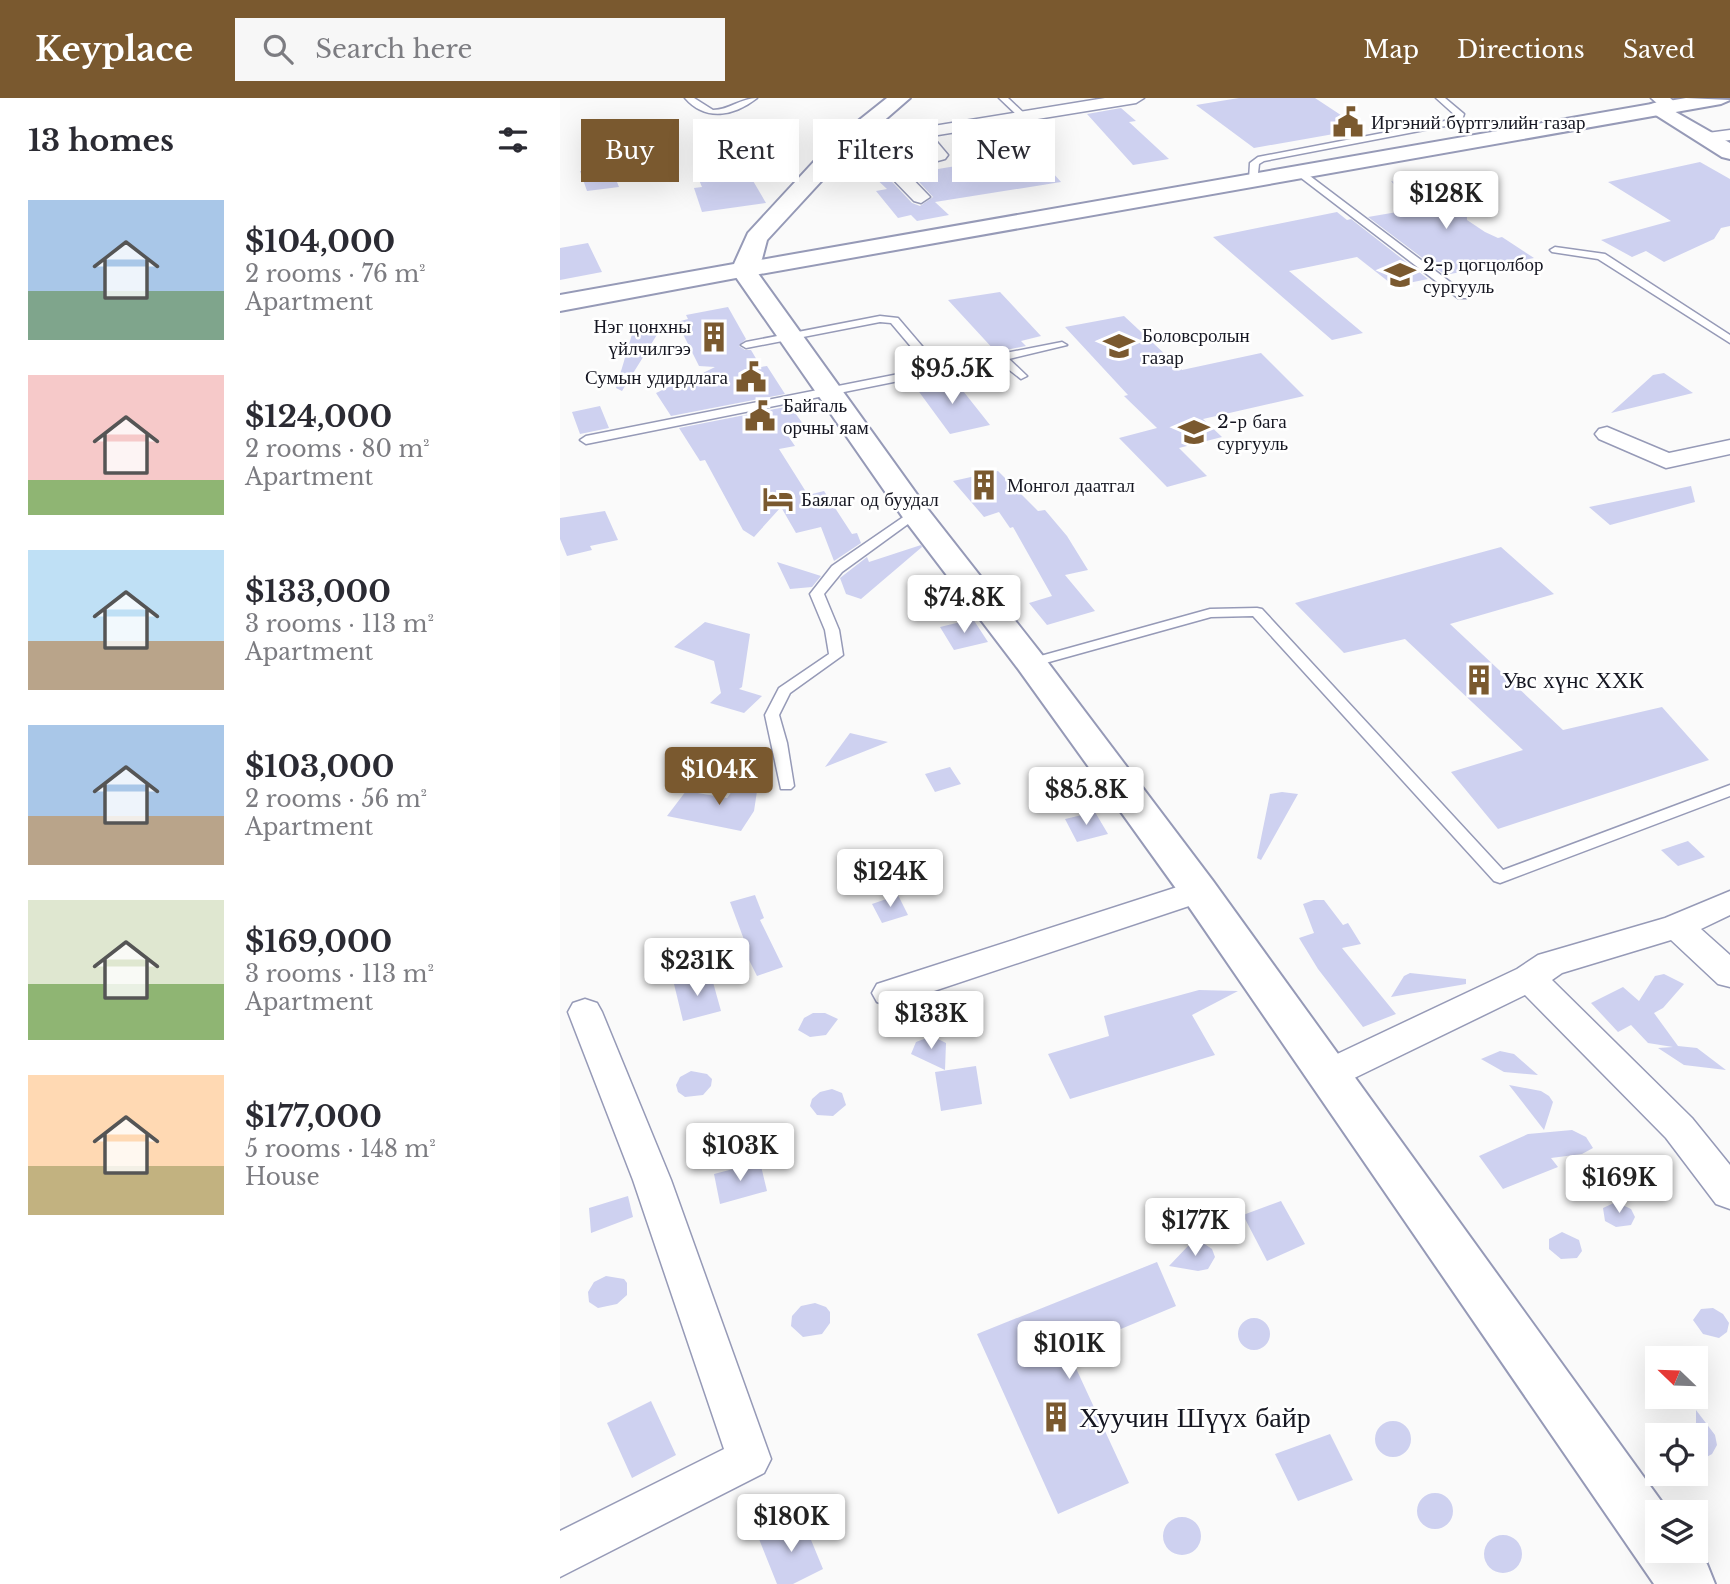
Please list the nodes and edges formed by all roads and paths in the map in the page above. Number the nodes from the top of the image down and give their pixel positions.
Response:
1 (689, 98) edge
2 (753, 98) edge
3 (900, 98) edge
4 (1003, 98) edge
5 (1136, 98) edge
6 (1440, 98) edge
7 (1721, 98) edge
8 (1663, 104) edge
9 (1023, 116) junction
10 (874, 119) edge
11 (938, 130) edge
12 (1730, 135) edge
13 (1431, 138) junction
14 (1706, 138) junction
15 (1315, 149) junction
16 (1730, 152) edge
17 (1336, 165) junction
18 (1299, 172) junction
19 (813, 176) edge
20 (1254, 180) junction
21 (905, 182) edge
22 (921, 197) dead end
23 (1555, 250) dead end
24 (743, 270) junction
25 (1462, 296) dead end
26 (560, 303) edge
27 (789, 335) junction
28 (1730, 340) edge
29 (746, 345) dead end
30 (1062, 345) dead end
31 (1000, 357) junction
32 (935, 369) junction
33 (1021, 376) dead end
34 (828, 390) junction
35 (1607, 434) dead end
36 (586, 440) dead end
37 (1730, 447) edge
38 (915, 513) junction
39 (1031, 663) junction
40 (786, 786) dead end
41 (1730, 790) edge
42 (1199, 891) junction
43 (1730, 902) edge
44 (1677, 926) junction
45 (1730, 975) edge
46 (1529, 978) junction
47 (890, 993) dead end
48 (585, 1012) dead end
49 (1329, 1074) junction
50 (1730, 1192) edge
51 (1645, 1524) edge
52 (560, 1556) edge
53 (1673, 1563) edge
54 (1687, 1584) edge

1 - 2 lane
3 - 10 main road
4 - 9 lane
5 - 9 street
6 - 13 lane
7 - 8 main road
8 - 13 main road
8 - 14 main road
9 - 11 street
12 - 14 street
13 - 15 lane
13 - 17 main road
14 - 16 main road
15 - 17 lane
15 - 20 lane
17 - 18 main road
18 - 20 main road
18 - 25 lane
19 - 24 main road
20 - 24 main road
21 - 22 street
23 - 28 lane
24 - 26 main road
24 - 27 main road
27 - 29 lane
27 - 32 lane
27 - 34 main road
30 - 31 lane
31 - 32 lane
31 - 33 lane
32 - 34 lane
34 - 36 lane
34 - 38 main road
35 - 37 street
38 - 39 main road
38 - 40 lane
39 - 41 lane
39 - 42 main road
42 - 47 street
42 - 49 main road
43 - 44 street
44 - 45 street
44 - 46 street
46 - 49 street
46 - 50 street
48 - 52 street
49 - 51 main road
53 - 54 main road

